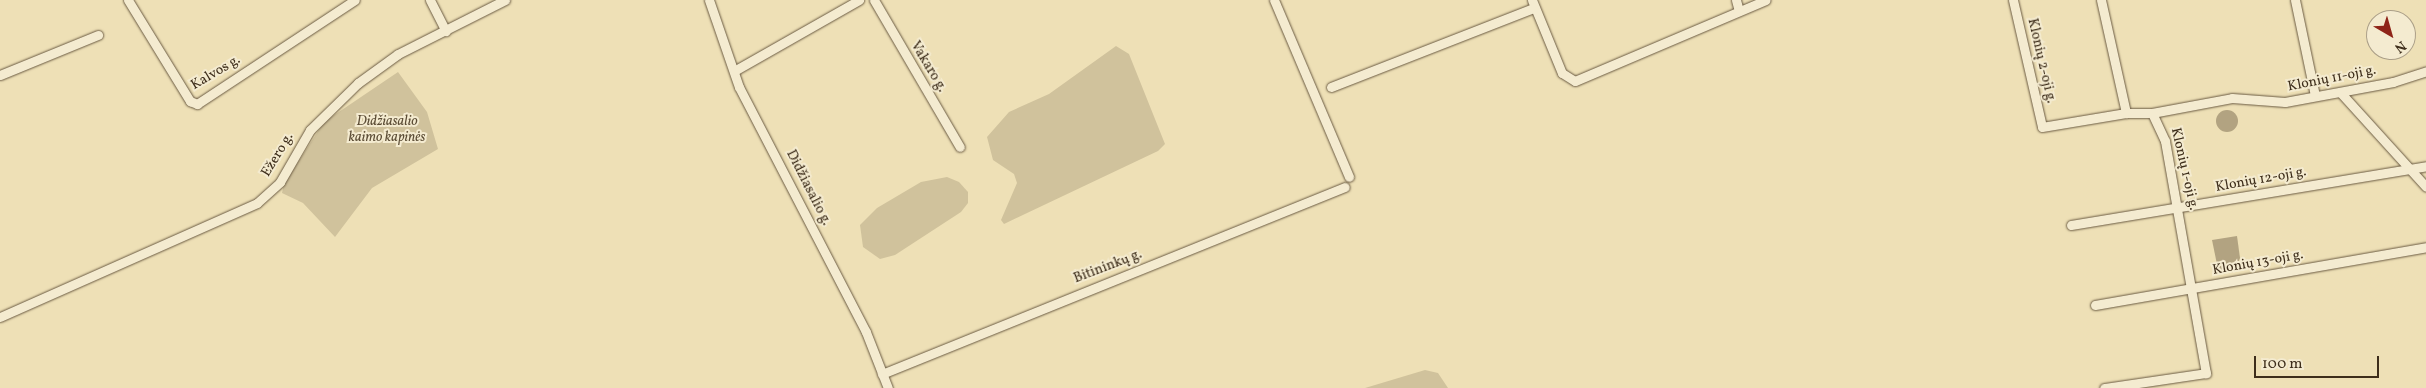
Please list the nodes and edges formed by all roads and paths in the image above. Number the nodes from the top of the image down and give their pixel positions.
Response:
1 (128, 0) edge
2 (355, 0) edge
3 (430, 0) edge
4 (505, 0) edge
5 (709, 0) edge
6 (859, 0) edge
7 (874, 0) edge
8 (1274, 0) edge
9 (1736, 0) edge
10 (1766, 0) edge
11 (2013, 0) edge
12 (2101, 0) edge
13 (2295, 0) edge
14 (1533, 4) edge
15 (1740, 11) junction
16 (446, 31) junction
17 (98, 35) dead end
18 (734, 71) junction
19 (2426, 71) edge
20 (0, 75) edge
21 (1331, 87) dead end
22 (2340, 92) junction
23 (2316, 96) junction
24 (2126, 113) junction
25 (2152, 113) junction
26 (960, 147) dead end
27 (2426, 166) edge
28 (2413, 169) junction
29 (1349, 177) dead end
30 (1345, 187) dead end
31 (2426, 187) edge
32 (2179, 208) junction
33 (2071, 225) dead end
34 (2426, 247) edge
35 (2193, 289) junction
36 (2095, 305) dead end
37 (0, 317) edge
38 (882, 374) junction
39 (888, 388) edge
40 (2104, 388) edge

1 - 2 street, Kalvos g.
3 - 16 street
4 - 16 street, Ežero g.
5 - 18 street, Didžiasalio g.
6 - 18 street
7 - 26 street, Vakaro g.
8 - 29 street
9 - 15 street
10 - 15 street
11 - 24 street, Klonių 2-oji g.
12 - 24 street
13 - 23 street
14 - 15 street
14 - 21 street
16 - 37 street, Ežero g.
17 - 20 street
18 - 38 street, Didžiasalio g.
19 - 22 street, Klonių 11-oji g.
22 - 23 street, Klonių 11-oji g.
22 - 28 street
23 - 25 street, Klonių 11-oji g.
24 - 25 street
25 - 32 street, Klonių 1-oji g.
27 - 28 street, Klonių 12-oji g.
28 - 31 street
28 - 32 street, Klonių 12-oji g.
30 - 38 street, Bitininkų g.
32 - 33 street, Klonių 12-oji g.
32 - 35 street, Klonių 1-oji g.
34 - 35 street, Klonių 13-oji g.
35 - 36 street, Klonių 13-oji g.
35 - 40 street, Klonių 1-oji g.
38 - 39 street, Didžiasalio g.

